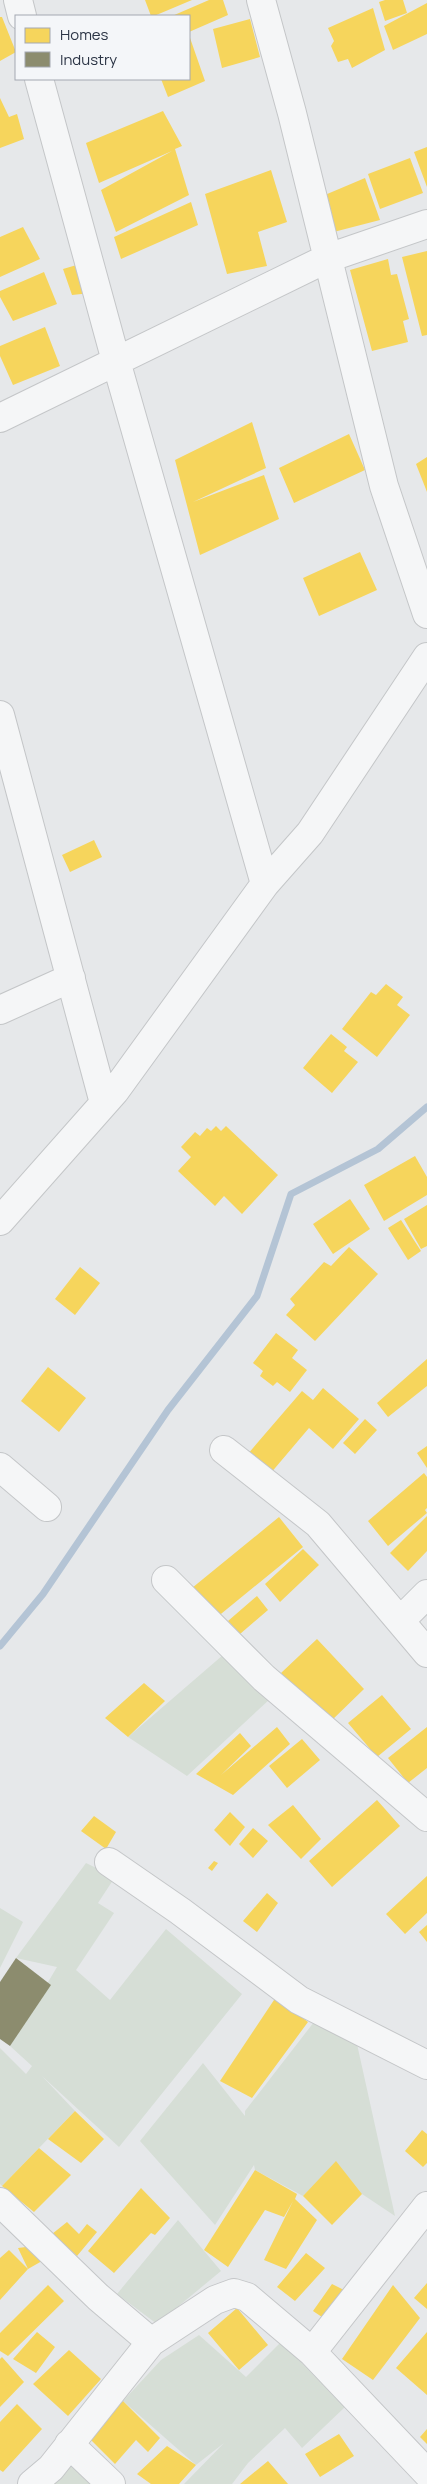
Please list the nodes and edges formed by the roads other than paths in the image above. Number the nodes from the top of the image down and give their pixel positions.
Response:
1 (18, 0) edge
2 (261, 0) edge
3 (22, 15) edge
4 (40, 80) edge
5 (427, 224) edge
6 (328, 258) junction
7 (116, 361) junction
8 (0, 418) edge
9 (427, 614) edge
10 (427, 657) edge
11 (0, 715) edge
12 (266, 884) junction
13 (71, 978) junction
14 (0, 1010) edge
15 (104, 1102) junction
16 (0, 1221) edge
17 (224, 1450) dead end
18 (0, 1467) edge
19 (47, 1507) dead end
20 (166, 1580) dead end
21 (427, 1594) edge
22 (400, 1620) junction
23 (427, 1653) edge
24 (427, 1816) edge
25 (109, 1862) dead end
26 (427, 2065) edge
27 (0, 2202) edge
28 (427, 2206) edge
29 (151, 2342) junction
30 (312, 2352) junction
31 (69, 2444) junction
32 (427, 2473) edge
33 (32, 2484) edge
34 (111, 2484) edge

1 - 3 street
2 - 6 street
4 - 7 street
5 - 6 street
6 - 7 street
6 - 9 street
7 - 8 street
7 - 12 street
10 - 12 street
11 - 13 street
12 - 15 street
13 - 14 street
13 - 15 street
15 - 16 street
17 - 22 street
18 - 19 street
20 - 24 street
21 - 22 street
22 - 23 street
25 - 26 street
27 - 29 street
28 - 30 street
29 - 30 street
29 - 31 street
30 - 32 street
31 - 33 street
31 - 34 street

